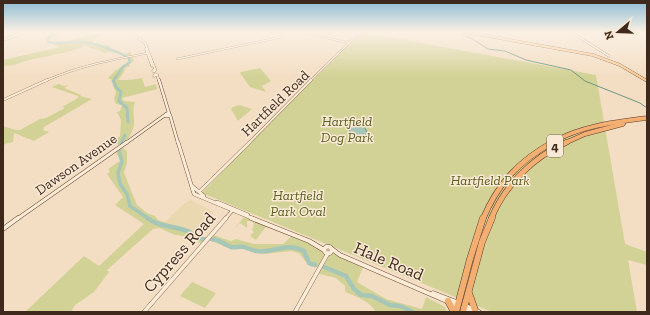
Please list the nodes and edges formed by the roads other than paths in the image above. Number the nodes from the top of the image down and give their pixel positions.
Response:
1 (145, 47) edge
2 (236, 47) edge
3 (345, 47) edge
4 (548, 47) edge
5 (555, 47) edge
6 (591, 47) edge
7 (148, 53) junction
8 (186, 57) dead end
9 (607, 58) junction
10 (647, 80) edge
11 (20, 92) junction
12 (3, 100) edge
13 (168, 116) junction
14 (647, 120) edge
15 (198, 192) junction
16 (233, 210) junction
17 (3, 229) edge
18 (327, 250) junction
19 (469, 287) junction
20 (427, 291) junction
21 (448, 301) joint
22 (460, 308) edge
23 (475, 311) edge
24 (144, 312) edge
25 (295, 312) edge

1 - 7 main road
2 - 8 street
3 - 15 street, Hartfield Road
4 - 9 main road
5 - 9 main road
6 - 9 main road
7 - 11 street
7 - 11 street
7 - 13 main road
9 - 10 main road
11 - 12 street
13 - 15 main road
13 - 17 main road, Dawson Avenue
14 - 19 highway, 4
14 - 22 highway, 4
15 - 16 main road, Hale Road
16 - 18 main road, Hale Road
16 - 24 street, Cypress Road
18 - 20 main road, Hale Road
18 - 25 street
19 - 22 highway, 4
19 - 23 highway
20 - 21 main road, Hale Road
20 - 22 main road, Hale Road
21 - 22 highway
22 - 23 main road, Hale Road

